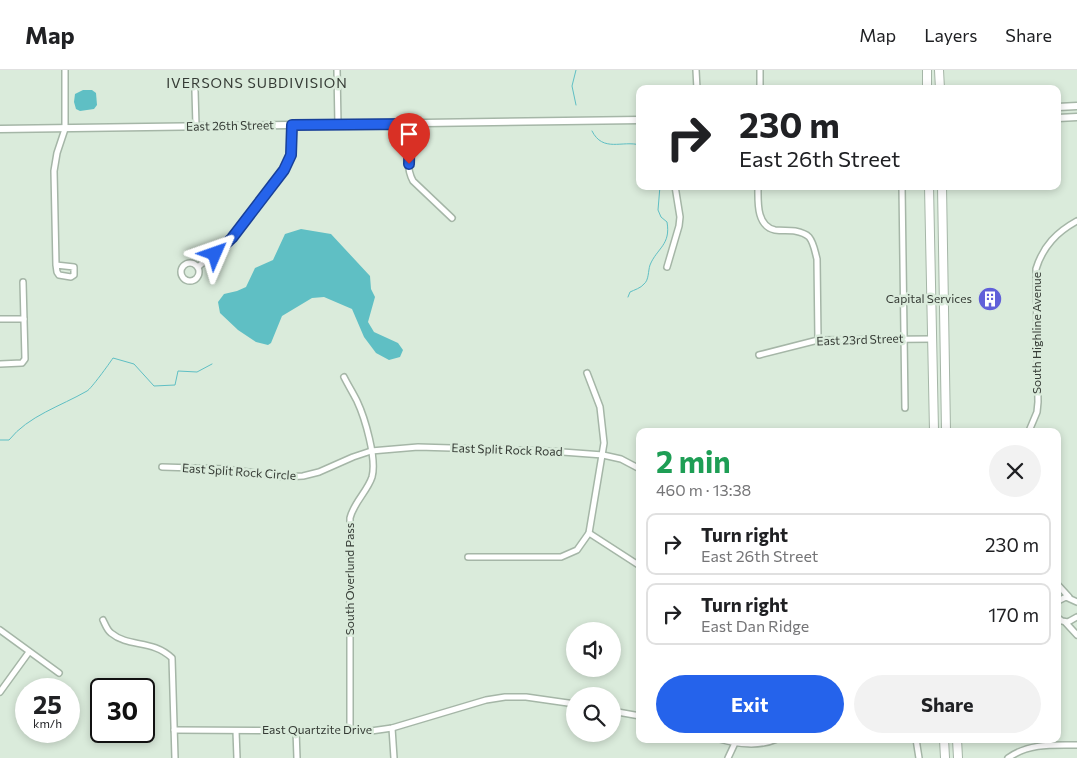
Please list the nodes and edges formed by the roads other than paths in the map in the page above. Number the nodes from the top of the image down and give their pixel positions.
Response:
1 (64, 70) edge
2 (337, 70) edge
3 (696, 70) edge
4 (760, 70) edge
5 (927, 70) edge
6 (939, 70) edge
7 (697, 85) edge
8 (760, 85) edge
9 (928, 85) edge
10 (940, 85) edge
11 (195, 91) dead end
12 (1077, 106) edge
13 (1061, 107) edge
14 (1077, 117) edge
15 (1061, 118) edge
16 (636, 120) edge
17 (410, 124) junction
18 (292, 125) junction
19 (338, 125) junction
20 (196, 126) junction
21 (0, 129) edge
22 (65, 129) junction
23 (676, 190) edge
24 (758, 190) edge
25 (902, 190) edge
26 (929, 190) edge
27 (942, 190) edge
28 (452, 218) dead end
29 (1077, 221) edge
30 (56, 265) dead end
31 (198, 267) dead end
32 (667, 267) dead end
33 (23, 282) dead end
34 (0, 319) edge
35 (24, 319) junction
36 (905, 338) junction
37 (932, 339) junction
38 (818, 340) junction
39 (759, 355) dead end
40 (0, 364) edge
41 (587, 373) dead end
42 (344, 377) dead end
43 (906, 408) dead end
44 (934, 428) edge
45 (946, 428) edge
46 (1030, 428) edge
47 (371, 451) junction
48 (603, 455) junction
49 (162, 467) dead end
50 (636, 467) edge
51 (589, 533) junction
52 (468, 557) dead end
53 (636, 563) edge
54 (1061, 587) edge
55 (1077, 595) edge
56 (1070, 597) junction
57 (1061, 599) edge
58 (1077, 602) edge
59 (1077, 617) edge
60 (103, 620) dead end
61 (1061, 621) edge
62 (1061, 622) edge
63 (0, 630) edge
64 (1077, 635) edge
65 (29, 652) junction
66 (60, 673) dead end
67 (0, 692) edge
68 (566, 703) edge
69 (621, 713) edge
70 (636, 715) edge
71 (392, 728) junction
72 (174, 730) junction
73 (296, 730) junction
74 (236, 731) junction
75 (350, 732) junction
76 (735, 743) joint
77 (763, 743) edge
78 (917, 743) edge
79 (944, 743) edge
80 (956, 743) edge
81 (1077, 744) edge
82 (175, 758) edge
83 (237, 758) edge
84 (297, 758) edge
85 (394, 758) edge
86 (728, 758) edge
87 (919, 758) edge
88 (945, 758) edge
89 (958, 758) edge
90 (1008, 758) edge

1 - 22 street
2 - 19 street
3 - 7 street
4 - 8 street
5 - 9 highway
6 - 10 highway
11 - 20 street
12 - 13 main road
14 - 15 main road
16 - 17 main road, East 26th Street
17 - 19 main road, East 26th Street
17 - 28 street
18 - 19 main road, East 26th Street
18 - 20 main road, East 26th Street
18 - 31 street
20 - 22 main road, East 26th Street
21 - 22 main road, East 26th Street
22 - 30 street
23 - 32 street
24 - 38 street
25 - 36 street
26 - 37 highway
27 - 45 highway
29 - 46 street, South Highline Avenue
33 - 35 street
34 - 35 street
35 - 40 street
36 - 37 street, East 23rd Street
36 - 38 street, East 23rd Street
36 - 43 street
37 - 44 highway
38 - 39 street, East 23rd Street
41 - 48 street
42 - 47 street, South Overlund Pass
47 - 48 street, East Split Rock Road
47 - 49 street, East Split Rock Circle
47 - 75 street, South Overlund Pass
48 - 50 street, East Split Rock Road
48 - 51 street
51 - 52 street
51 - 53 street
54 - 56 street
55 - 56 street
56 - 57 street
56 - 58 street
59 - 61 street
60 - 72 street
62 - 64 street
63 - 65 street
65 - 66 street
65 - 67 street
68 - 71 street, East Quartzite Drive
69 - 70 street
71 - 75 street, East Quartzite Drive
71 - 85 street
72 - 74 street, East Quartzite Drive
72 - 82 street
73 - 74 street, East Quartzite Drive
73 - 75 street, East Quartzite Drive
73 - 84 street
74 - 83 street
76 - 77 street
76 - 86 street
78 - 87 street
79 - 88 highway
80 - 89 highway
81 - 90 street

